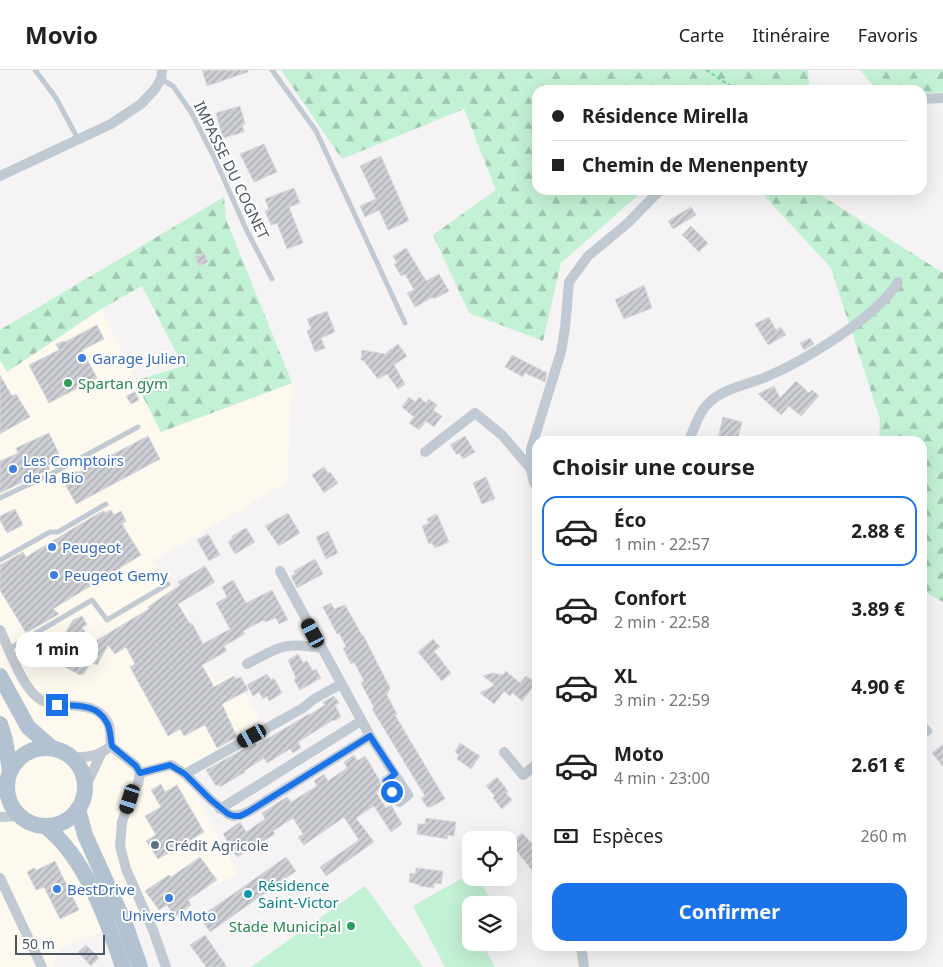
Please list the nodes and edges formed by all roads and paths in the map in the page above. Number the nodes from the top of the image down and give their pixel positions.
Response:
1 (35, 70) edge
2 (272, 70) edge
3 (706, 70) edge
4 (162, 74) edge
5 (729, 85) edge
6 (943, 98) edge
7 (927, 99) edge
8 (78, 139) junction
9 (0, 176) edge
10 (655, 195) edge
11 (272, 279) dead end
12 (898, 282) dead end
13 (405, 323) dead end
14 (138, 427) dead end
15 (534, 436) edge
16 (691, 436) edge
17 (532, 449) edge
18 (425, 452) dead end
19 (531, 469) junction
20 (532, 474) edge
21 (0, 498) edge
22 (106, 504) dead end
23 (0, 560) edge
24 (280, 571) dead end
25 (168, 584) dead end
26 (0, 630) edge
27 (321, 648) junction
28 (9, 649) junction
29 (247, 664) dead end
30 (0, 676) edge
31 (341, 684) junction
32 (361, 721) junction
33 (0, 724) edge
34 (370, 736) junction
35 (112, 746) junction
36 (52, 748) junction
37 (504, 752) dead end
38 (101, 754) junction
39 (72, 757) junction
40 (532, 768) edge
41 (140, 773) junction
42 (185, 774) junction
43 (395, 774) dead end
44 (6, 782) edge
45 (86, 786) junction
46 (78, 809) junction
47 (220, 809) junction
48 (20, 816) junction
49 (0, 817) edge
50 (45, 826) junction
51 (0, 878) edge
52 (582, 951) edge
53 (42, 967) edge
54 (123, 967) edge
55 (140, 967) edge
56 (166, 967) edge
57 (584, 967) edge

1 - 8 lane
2 - 13 lane
3 - 5 path
4 - 8 street
4 - 11 lane, IMPASSE DU COGNET
6 - 7 street
8 - 9 street
10 - 15 street
12 - 16 street
14 - 21 lane
17 - 19 street
18 - 19 street
19 - 20 street
22 - 23 lane
24 - 27 street
25 - 28 lane
26 - 28 street
27 - 29 street
27 - 31 street
28 - 35 street
30 - 36 main road
31 - 32 street
31 - 42 street
32 - 34 street
32 - 47 street
33 - 44 main road
34 - 43 street
34 - 47 street
35 - 38 street
35 - 41 street
36 - 39 main road
36 - 44 main road
37 - 40 street
38 - 39 street
38 - 45 street
39 - 45 main road
41 - 42 street
41 - 56 street
42 - 47 street
44 - 48 main road
45 - 46 main road
46 - 50 main road
46 - 55 main road
48 - 49 street
48 - 50 main road
50 - 54 main road
51 - 53 street
52 - 57 street

